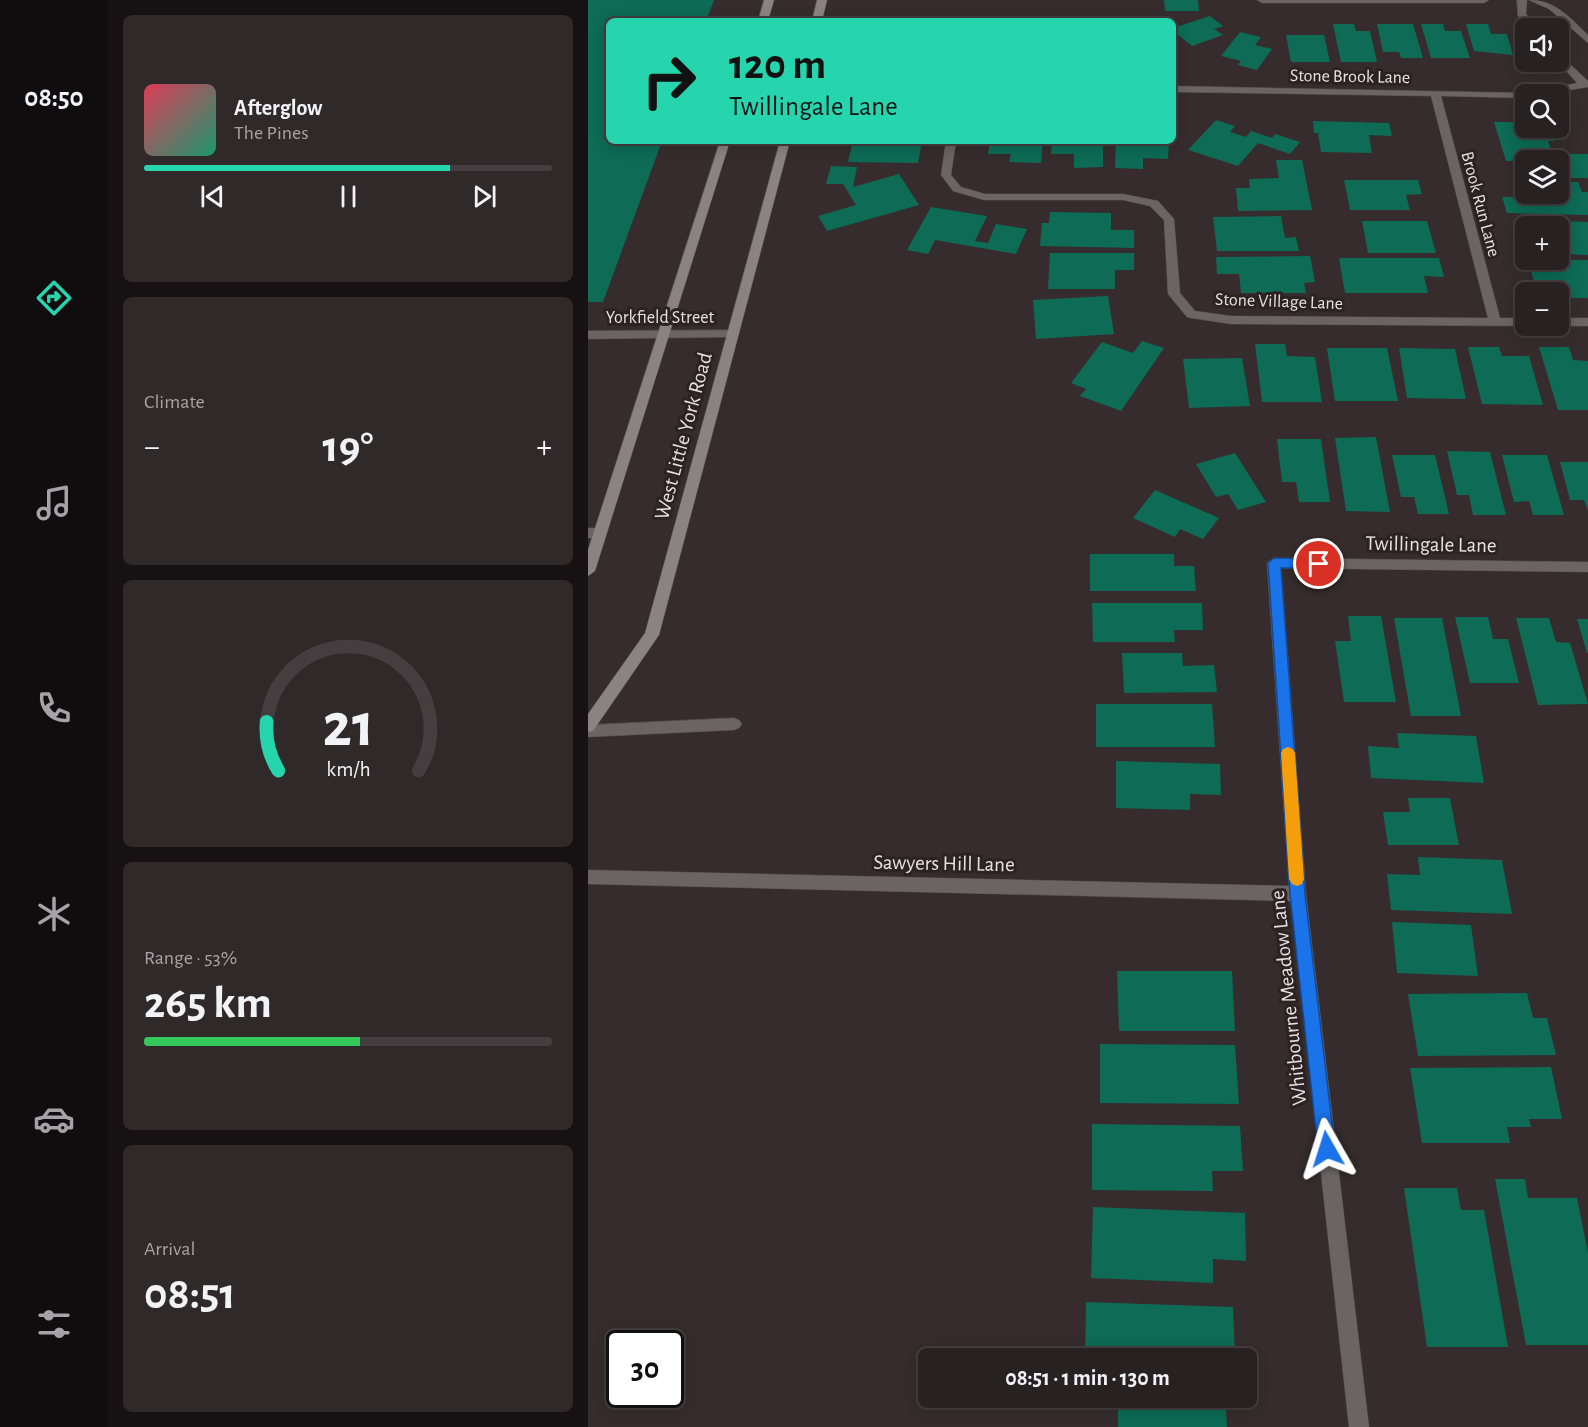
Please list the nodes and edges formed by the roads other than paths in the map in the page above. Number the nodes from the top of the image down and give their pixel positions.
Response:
1 (769, 0) edge
2 (822, 0) edge
3 (1262, 0) edge
4 (1484, 0) edge
5 (1522, 0) edge
6 (1534, 0) edge
7 (764, 18) edge
8 (818, 18) edge
9 (1525, 18) edge
10 (1588, 40) edge
11 (1569, 67) edge
12 (1586, 84) edge
13 (1569, 87) edge
14 (1176, 89) edge
15 (1435, 94) junction
16 (1515, 95) edge
17 (724, 144) edge
18 (784, 144) edge
19 (951, 144) edge
20 (1495, 322) junction
21 (1515, 322) edge
22 (1569, 322) edge
23 (1588, 322) edge
24 (732, 334) junction
25 (588, 335) edge
26 (662, 335) junction
27 (594, 533) edge
28 (1274, 563) joint
29 (1588, 567) edge
30 (588, 571) edge
31 (734, 724) dead end
32 (588, 726) edge
33 (588, 731) edge
34 (588, 877) edge
35 (1298, 894) junction
36 (1359, 1427) edge

1 - 7 main road
2 - 8 main road
3 - 4 street
5 - 9 street
6 - 10 street
11 - 12 street
12 - 13 street
14 - 15 street, Stone Brook Lane
15 - 16 street, Stone Brook Lane
15 - 20 street, Brook Run Lane
17 - 26 main road
18 - 24 main road, West Little York Road
19 - 20 street, Stone Village Lane
20 - 21 street, Stone Village Lane
22 - 23 street
24 - 26 street, Yorkfield Street
24 - 32 main road, West Little York Road
25 - 26 street, Yorkfield Street
26 - 27 main road
27 - 30 main road
28 - 29 street, Twillingale Lane
28 - 35 street, Whitbourne Meadow Lane
31 - 33 street
34 - 35 street, Sawyers Hill Lane
35 - 36 street, Whitbourne Meadow Lane

